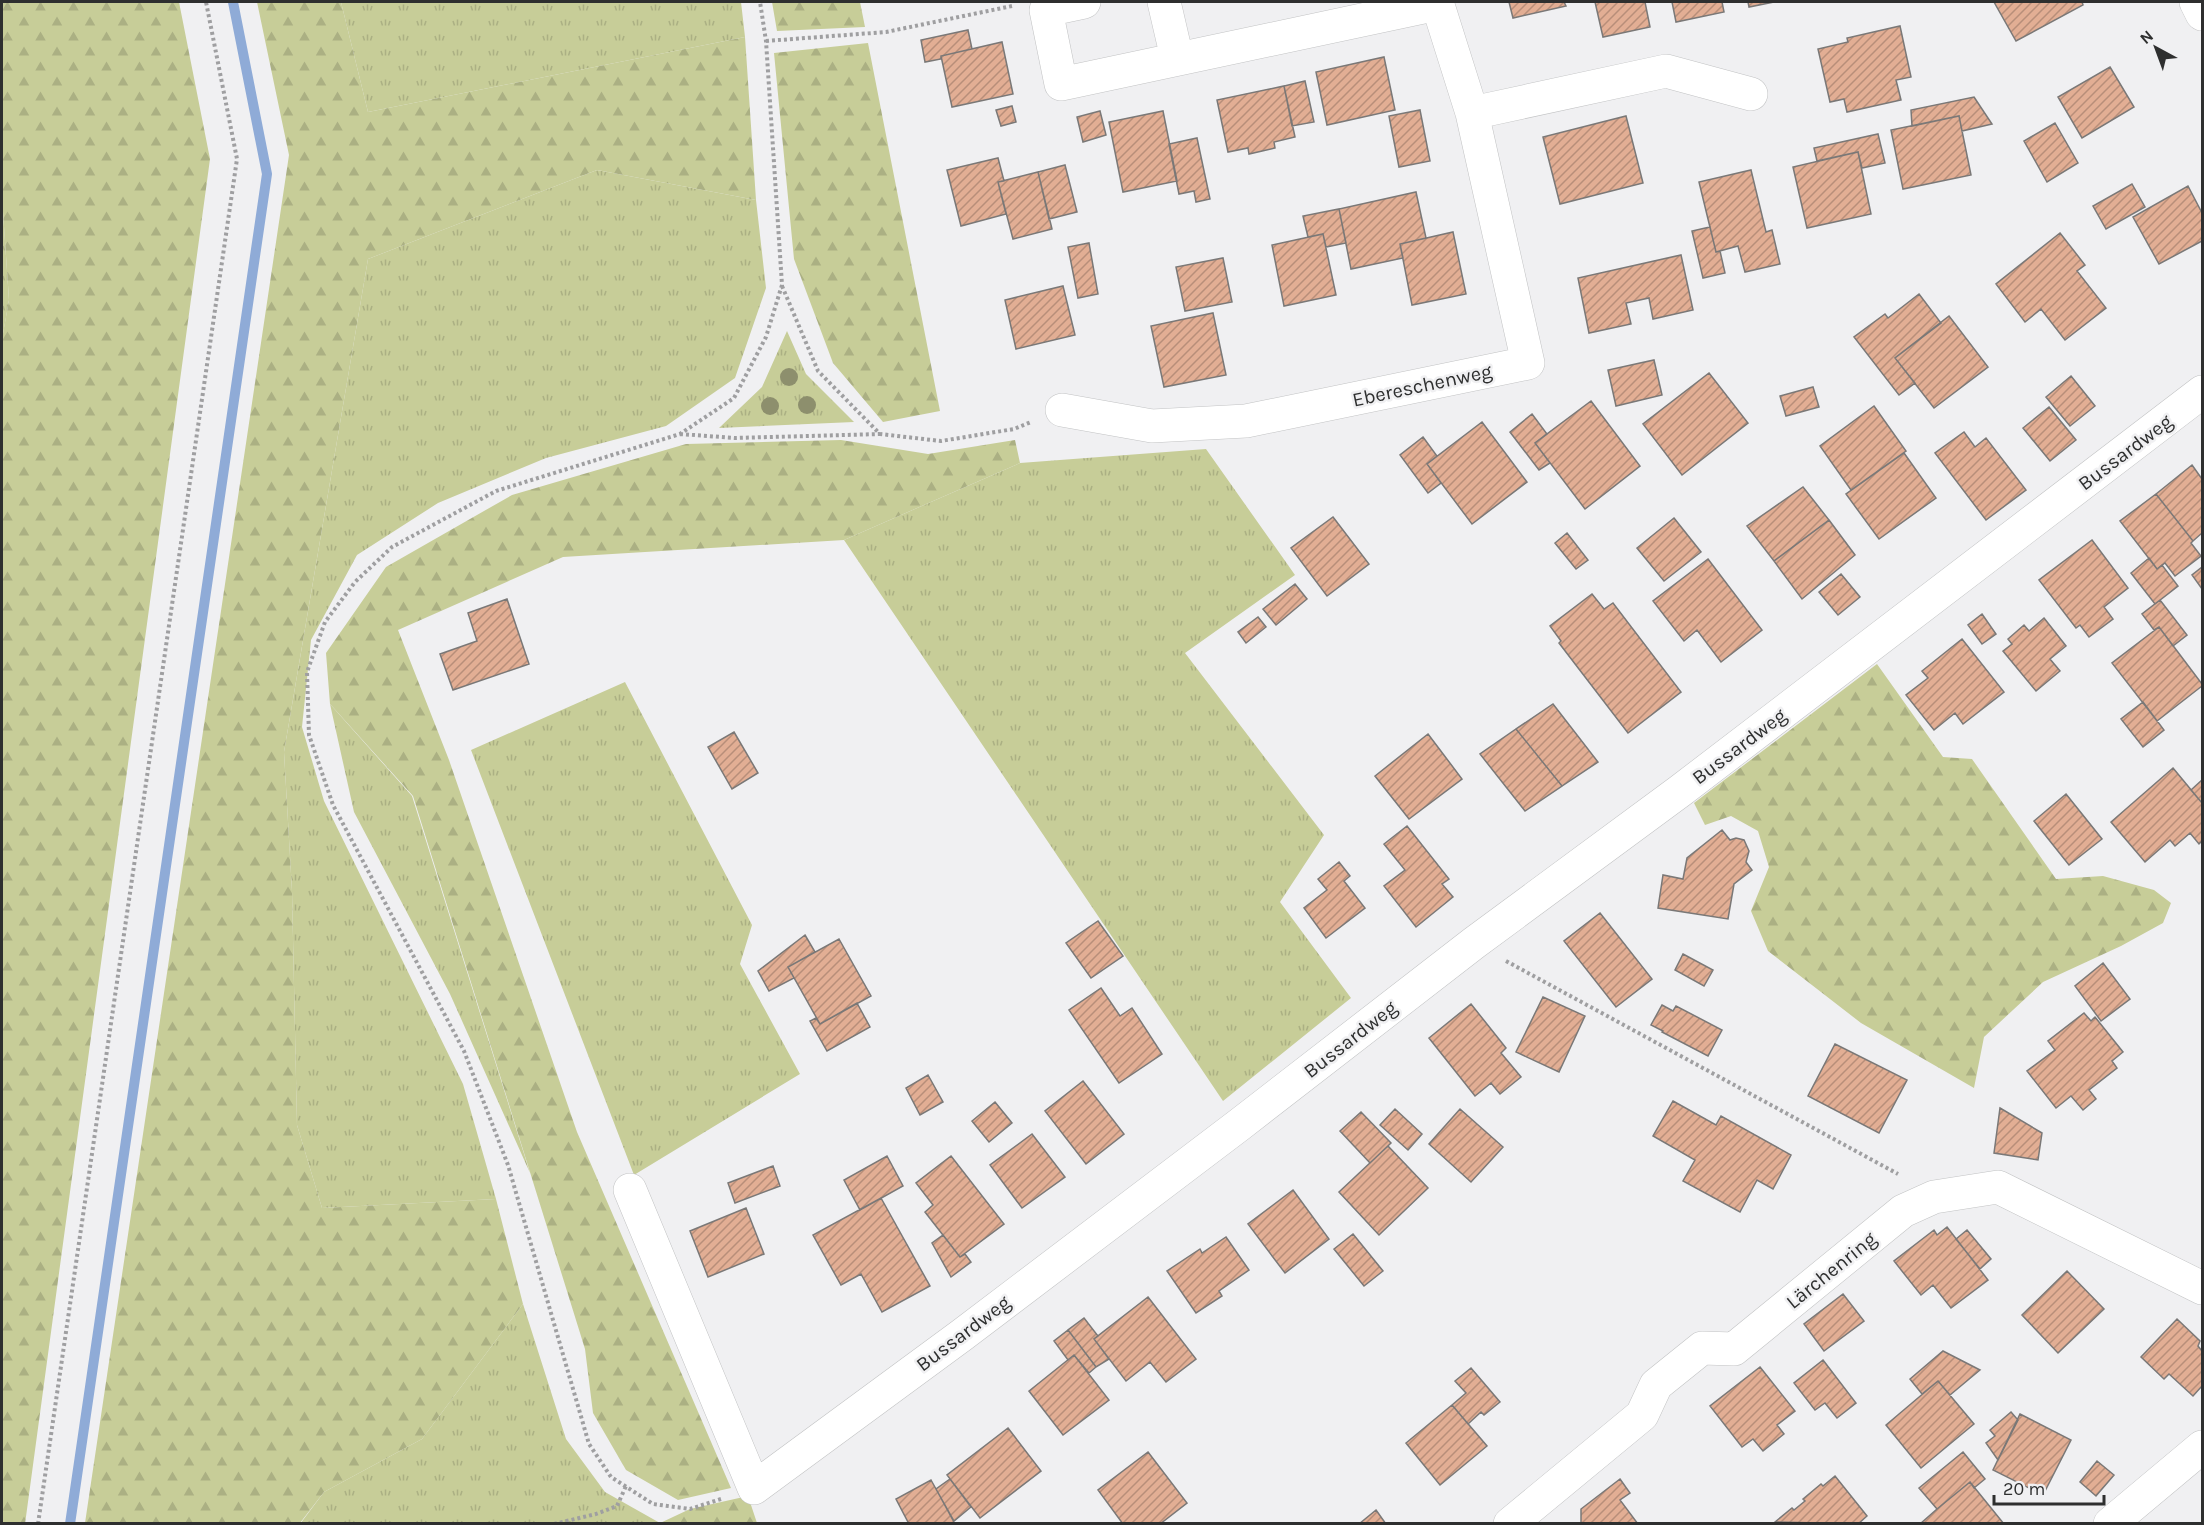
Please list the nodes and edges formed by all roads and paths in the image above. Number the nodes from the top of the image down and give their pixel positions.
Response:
1 (206, 2) edge
2 (760, 2) edge
3 (1084, 2) edge
4 (1164, 2) edge
5 (2196, 2) edge
6 (1437, 3) edge
7 (1046, 10) junction
8 (2202, 14) edge
9 (766, 41) junction
10 (1177, 58) junction
11 (1751, 94) dead end
12 (1472, 113) junction
13 (782, 285) junction
14 (2202, 392) edge
15 (1062, 410) joint
16 (680, 434) junction
17 (880, 434) junction
18 (1474, 944) junction
19 (630, 1190) dead end
20 (1934, 1197) junction
21 (2202, 1288) edge
22 (2202, 1447) edge
23 (626, 1486) junction
24 (754, 1488) junction
25 (38, 1524) edge
26 (554, 1524) edge
27 (1510, 1524) edge
28 (2110, 1524) edge

1 - 25 path
2 - 9 path
3 - 7 street
4 - 10 street
5 - 8 street
6 - 10 street, Ebereschenweg
6 - 12 street, Ebereschenweg
7 - 9 path
7 - 10 street, Ebereschenweg
9 - 13 path
11 - 12 street
12 - 15 street, Ebereschenweg
13 - 16 path
13 - 17 path
14 - 18 street, Bussardweg
15 - 17 path
16 - 17 path
16 - 23 path
18 - 20 path
18 - 24 street, Bussardweg
19 - 24 street
20 - 21 street, Lärchenring
20 - 27 street, Lärchenring
22 - 28 street
23 - 24 path
23 - 26 path

